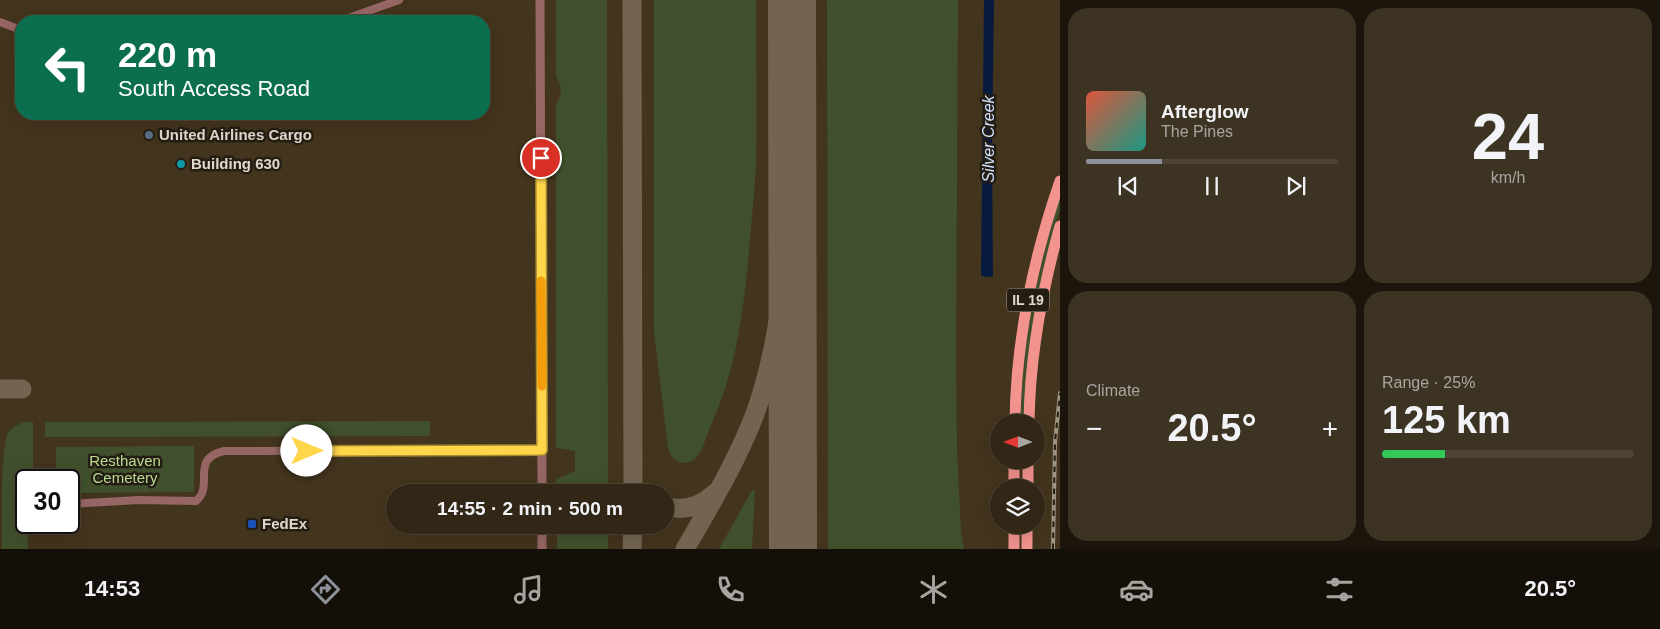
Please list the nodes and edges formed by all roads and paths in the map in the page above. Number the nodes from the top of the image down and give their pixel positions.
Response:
1 (400, 0) edge
2 (540, 0) edge
3 (357, 15) edge
4 (0, 22) edge
5 (15, 28) edge
6 (1060, 181) edge
7 (1060, 226) edge
8 (1014, 414) edge
9 (1029, 414) edge
10 (542, 450) junction
11 (542, 484) edge
12 (80, 503) edge
13 (542, 534) edge
14 (1014, 534) edge
15 (1027, 534) edge
16 (542, 549) edge
17 (1014, 549) edge
18 (1027, 549) edge

1 - 3 street
2 - 10 street
4 - 5 street
6 - 8 main road, IL 19
7 - 9 main road, IL 19
10 - 11 street
10 - 12 street
13 - 16 street
14 - 17 main road
15 - 18 main road

